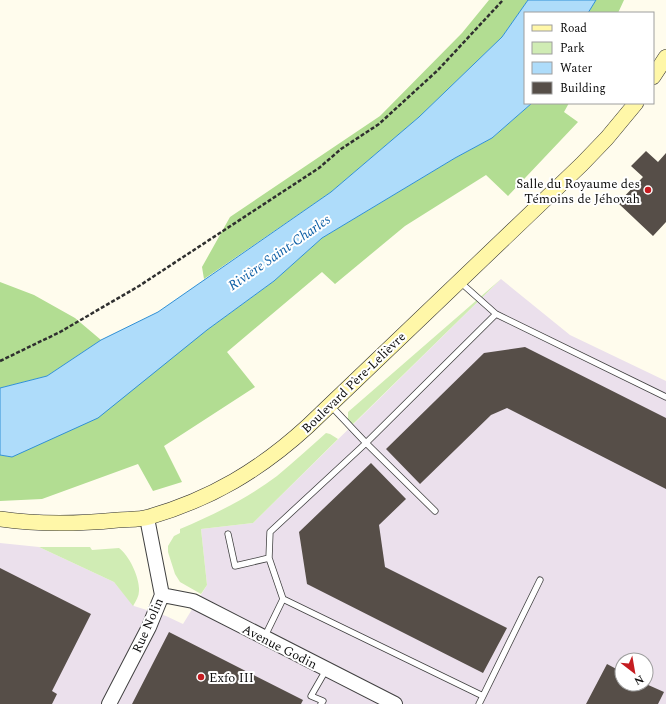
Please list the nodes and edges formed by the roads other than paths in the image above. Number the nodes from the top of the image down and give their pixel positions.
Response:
1 (666, 57) edge
2 (654, 75) edge
3 (635, 104) edge
4 (459, 281) junction
5 (496, 314) junction
6 (666, 397) edge
7 (330, 404) junction
8 (366, 443) junction
9 (435, 512) dead end
10 (147, 518) junction
11 (0, 519) edge
12 (228, 534) dead end
13 (269, 558) junction
14 (540, 580) dead end
15 (162, 595) junction
16 (283, 599) junction
17 (264, 638) junction
18 (326, 669) junction
19 (483, 696) junction
20 (322, 702) edge
21 (109, 704) edge
22 (329, 704) edge
23 (394, 704) edge
24 (479, 704) edge

1 - 2 main road
3 - 4 main road, Boulevard Père-Lelièvre
4 - 5 lane
4 - 7 main road, Boulevard Père-Lelièvre
5 - 6 lane
5 - 8 lane
7 - 8 lane
7 - 10 main road, Boulevard Père-Lelièvre
8 - 9 lane
8 - 13 lane
10 - 11 main road, Boulevard Père-Lelièvre
10 - 15 street, Rue Nolin
12 - 13 lane
13 - 16 lane
14 - 19 lane
15 - 17 street, Avenue Godin
15 - 21 street, Rue Nolin
16 - 17 lane
16 - 19 lane
17 - 18 street, Avenue Godin
18 - 20 lane
18 - 23 street, Avenue Godin
19 - 24 lane
20 - 22 lane

